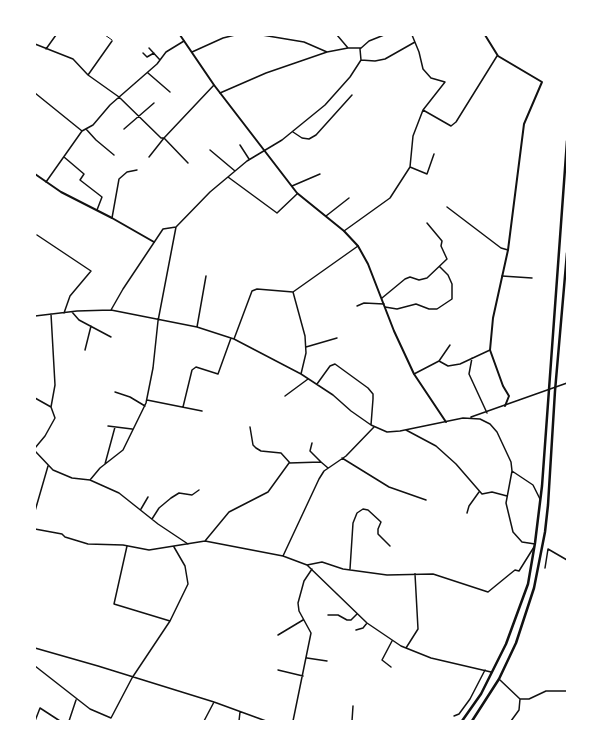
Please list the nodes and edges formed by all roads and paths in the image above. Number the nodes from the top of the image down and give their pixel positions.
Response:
1 (56, 35) edge
2 (105, 35) edge
3 (180, 35) edge
4 (235, 35) edge
5 (262, 35) edge
6 (337, 35) edge
7 (384, 35) edge
8 (412, 35) edge
9 (485, 35) edge
10 (112, 41) joint
11 (184, 41) junction
12 (415, 42) junction
13 (35, 44) edge
14 (149, 48) dead end
15 (348, 48) junction
16 (360, 48) junction
17 (46, 49) junction
18 (192, 52) junction
19 (328, 52) junction
20 (143, 53) dead end
21 (154, 53) junction
22 (498, 56) junction
23 (160, 60) junction
24 (361, 60) junction
25 (148, 72) junction
26 (88, 75) junction
27 (214, 85) junction
28 (170, 92) dead end
29 (35, 93) edge
30 (220, 93) junction
31 (352, 95) dead end
32 (119, 97) junction
33 (154, 103) dead end
34 (423, 110) junction
35 (138, 117) junction
36 (86, 129) junction
37 (124, 129) dead end
38 (82, 131) junction
39 (293, 132) junction
40 (164, 138) junction
41 (567, 141) edge
42 (240, 144) dead end
43 (264, 149) junction
44 (210, 150) dead end
45 (434, 154) dead end
46 (114, 155) dead end
47 (64, 157) junction
48 (149, 157) dead end
49 (249, 160) junction
50 (188, 163) dead end
51 (410, 167) junction
52 (137, 170) dead end
53 (235, 171) junction
54 (35, 174) edge
55 (320, 174) dead end
56 (228, 177) junction
57 (46, 182) junction
58 (292, 186) junction
59 (297, 193) junction
60 (349, 198) dead end
61 (448, 207) dead end
62 (97, 210) junction
63 (326, 216) junction
64 (112, 218) junction
65 (427, 223) dead end
66 (176, 227) junction
67 (344, 230) junction
68 (37, 235) dead end
69 (154, 242) junction
70 (358, 246) junction
71 (508, 250) junction
72 (567, 253) edge
73 (439, 267) junction
74 (206, 276) dead end
75 (502, 276) junction
76 (532, 278) dead end
77 (292, 292) junction
78 (382, 298) junction
79 (384, 304) junction
80 (357, 306) dead end
81 (385, 308) junction
82 (111, 310) junction
83 (64, 312) junction
84 (72, 312) junction
85 (51, 314) junction
86 (35, 316) edge
87 (158, 321) junction
88 (91, 326) junction
89 (197, 327) junction
90 (110, 336) dead end
91 (231, 338) junction
92 (337, 338) dead end
93 (234, 339) junction
94 (450, 345) dead end
95 (306, 347) junction
96 (85, 350) dead end
97 (490, 350) junction
98 (472, 358) junction
99 (440, 361) junction
100 (301, 374) junction
101 (414, 374) junction
102 (308, 378) junction
103 (567, 383) edge
104 (317, 384) junction
105 (556, 386) junction
106 (548, 389) junction
107 (115, 392) dead end
108 (285, 396) dead end
109 (35, 398) edge
110 (147, 400) junction
111 (145, 406) junction
112 (506, 406) junction
113 (51, 407) junction
114 (183, 407) junction
115 (202, 410) dead end
116 (487, 413) junction
117 (470, 418) junction
118 (446, 422) junction
119 (108, 426) dead end
120 (373, 426) junction
121 (115, 427) junction
122 (250, 427) dead end
123 (132, 429) junction
124 (406, 430) junction
125 (312, 442) dead end
126 (35, 448) edge
127 (35, 451) edge
128 (342, 458) junction
129 (321, 462) junction
130 (290, 463) junction
131 (105, 464) junction
132 (48, 466) junction
133 (328, 468) junction
134 (512, 471) junction
135 (90, 480) junction
136 (199, 490) dead end
137 (479, 492) junction
138 (507, 496) junction
139 (148, 497) dead end
140 (426, 500) dead end
141 (541, 500) junction
142 (141, 509) junction
143 (35, 511) edge
144 (467, 513) dead end
145 (152, 519) junction
146 (35, 529) edge
147 (204, 541) junction
148 (535, 543) junction
149 (188, 544) junction
150 (127, 546) junction
151 (390, 546) dead end
152 (174, 547) junction
153 (283, 556) junction
154 (567, 560) edge
155 (307, 565) junction
156 (545, 568) dead end
157 (312, 569) junction
158 (350, 569) junction
159 (415, 574) junction
160 (357, 614) junction
161 (328, 615) dead end
162 (303, 620) junction
163 (170, 622) junction
164 (367, 623) junction
165 (356, 630) dead end
166 (278, 636) dead end
167 (392, 641) junction
168 (35, 648) edge
169 (406, 648) junction
170 (307, 658) junction
171 (327, 661) dead end
172 (35, 666) edge
173 (391, 667) dead end
174 (278, 670) dead end
175 (485, 670) junction
176 (492, 672) junction
177 (303, 676) junction
178 (132, 678) junction
179 (499, 679) junction
180 (567, 691) edge
181 (76, 699) junction
182 (520, 699) junction
183 (214, 702) junction
184 (353, 706) dead end
185 (240, 712) junction
186 (454, 716) dead end
187 (35, 720) edge
188 (261, 720) edge
189 (60, 721) edge
190 (69, 721) edge
191 (204, 721) edge
192 (239, 721) edge
193 (266, 721) edge
194 (293, 721) edge
195 (352, 721) edge
196 (462, 721) edge
197 (472, 721) edge
198 (511, 721) edge

1 - 17 street
2 - 10 street
3 - 11 street
4 - 18 street
5 - 19 street
6 - 15 street
7 - 16 street
8 - 12 street
9 - 22 street
10 - 26 street
11 - 18 street
11 - 23 street
12 - 24 street
12 - 34 street
13 - 17 street
14 - 21 street
15 - 16 street
15 - 19 street
16 - 24 street
17 - 26 street
18 - 27 street
19 - 30 street
20 - 21 street
21 - 23 street
22 - 34 street
22 - 71 street
23 - 25 street
24 - 39 street
25 - 28 street
25 - 32 street
26 - 32 street
27 - 30 street
27 - 40 street
29 - 38 street
30 - 43 street
31 - 39 street
32 - 35 street
32 - 36 street
33 - 35 street
34 - 51 street
35 - 37 street
35 - 40 street
36 - 38 street
36 - 46 street
38 - 47 street
39 - 43 street
40 - 48 street
40 - 50 street
41 - 106 highway
42 - 49 street
43 - 49 street
43 - 58 street
44 - 53 street
45 - 51 street
47 - 57 street
47 - 62 street
49 - 53 street
51 - 67 street
52 - 64 street
53 - 56 street
54 - 57 street
55 - 58 street
56 - 59 street
56 - 66 street
57 - 62 street
58 - 59 street
59 - 63 street
60 - 63 street
61 - 71 street
62 - 64 street
63 - 67 street
64 - 69 street
65 - 73 street
66 - 69 street
66 - 87 street
67 - 70 street
68 - 83 street
69 - 82 street
70 - 77 street
70 - 78 street
71 - 75 street
72 - 105 highway
73 - 78 street
73 - 81 street
74 - 89 street
75 - 76 street
75 - 97 street
77 - 93 street
77 - 95 street
78 - 79 street
79 - 80 street
79 - 81 street
81 - 101 street
82 - 84 street
82 - 87 street
83 - 84 street
83 - 85 street
84 - 88 street
85 - 86 street
85 - 113 street
87 - 89 street
87 - 110 street
88 - 90 street
88 - 96 street
89 - 91 street
91 - 93 street
91 - 114 street
92 - 95 street
93 - 100 street
94 - 99 street
95 - 100 street
97 - 98 street
97 - 112 street
98 - 99 street
98 - 116 street
99 - 101 street
100 - 102 street
101 - 118 street
102 - 104 street
102 - 108 street
103 - 105 street
104 - 120 street
104 - 120 street
105 - 106 street
105 - 179 highway
106 - 112 street
106 - 141 highway
107 - 111 street
109 - 113 street
110 - 111 street
110 - 114 street
111 - 123 street
112 - 116 street
113 - 126 street
114 - 115 street
116 - 117 street
117 - 118 street
117 - 134 street
118 - 124 street
119 - 121 street
120 - 124 street
120 - 128 street
121 - 123 street
121 - 131 street
122 - 130 street
123 - 131 street
124 - 137 street
125 - 129 street
127 - 132 street
128 - 133 street
128 - 140 street
129 - 130 street
129 - 133 street
130 - 147 street
131 - 135 street
132 - 135 street
132 - 143 street
133 - 153 street
134 - 138 street
134 - 141 street
135 - 142 street
136 - 145 street
137 - 138 street
137 - 144 street
138 - 148 street
139 - 142 street
141 - 148 highway
142 - 145 street
145 - 149 street
146 - 150 street
147 - 149 street
147 - 153 street
148 - 159 street
148 - 176 highway
149 - 152 street
150 - 152 street
150 - 163 street
151 - 158 street
152 - 163 street
153 - 155 street
154 - 156 street
155 - 157 street
155 - 158 street
157 - 160 street
157 - 162 street
158 - 159 street
159 - 169 street
160 - 161 street
160 - 164 street
162 - 166 street
162 - 170 street
163 - 178 street
164 - 165 street
164 - 167 street
167 - 169 street
167 - 173 street
168 - 178 street
169 - 175 street
170 - 171 street
170 - 177 street
172 - 181 street
174 - 177 street
175 - 176 street
175 - 186 street
176 - 196 highway
177 - 194 street
178 - 181 street
178 - 183 street
179 - 182 street
179 - 197 highway
180 - 182 street
181 - 190 street
182 - 198 street
183 - 185 street
183 - 191 street
184 - 195 street
185 - 188 street
185 - 192 street
187 - 189 street
188 - 193 street

